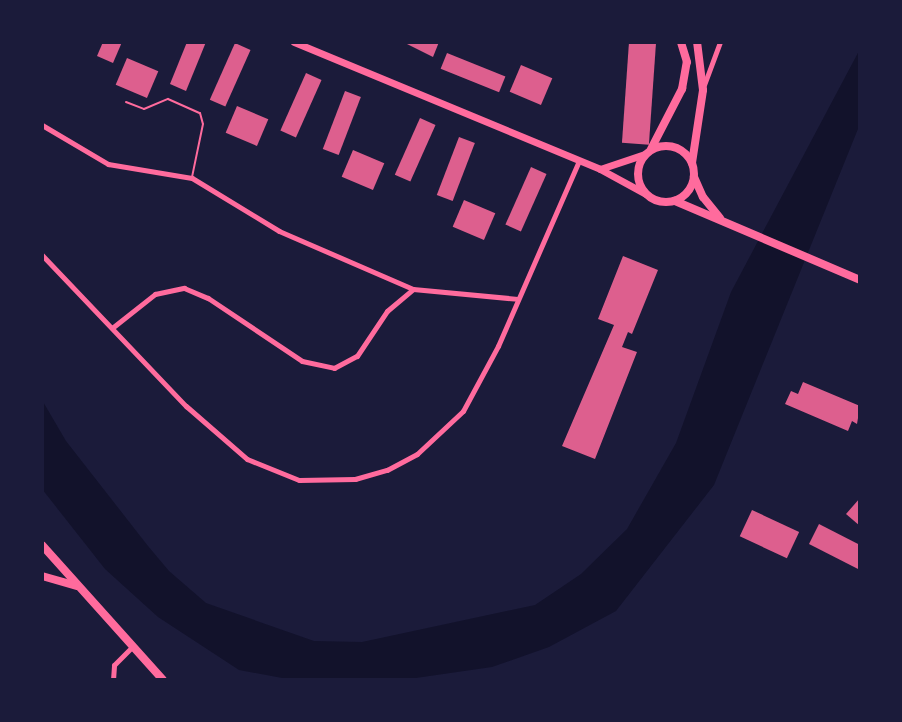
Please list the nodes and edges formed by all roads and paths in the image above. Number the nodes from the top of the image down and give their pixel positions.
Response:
1 (294, 42) edge
2 (697, 42) edge
3 (720, 42) edge
4 (685, 43) edge
5 (703, 90) junction
6 (126, 102) dead end
7 (42, 125) edge
8 (648, 152) junction
9 (579, 161) junction
10 (692, 163) junction
11 (600, 169) junction
12 (694, 177) junction
13 (192, 178) junction
14 (646, 194) junction
15 (675, 201) junction
16 (722, 221) junction
17 (42, 255) edge
18 (860, 280) edge
19 (412, 289) junction
20 (518, 299) junction
21 (112, 328) junction
22 (42, 545) edge
23 (42, 576) edge
24 (79, 586) junction
25 (132, 647) junction
26 (113, 680) edge
27 (163, 680) edge

1 - 9 street
2 - 5 main road
3 - 5 street
4 - 8 main road
5 - 10 main road
6 - 13 lane
7 - 13 street
8 - 10 main road
8 - 11 street
8 - 14 main road
9 - 11 street
9 - 20 street
10 - 12 main road
11 - 14 street
12 - 15 main road
12 - 16 main road
13 - 19 street
14 - 15 main road
15 - 16 main road
16 - 18 main road
17 - 21 street
19 - 20 street
19 - 21 street
20 - 21 street
22 - 24 main road
23 - 24 main road
24 - 25 main road
25 - 26 street
25 - 27 main road

